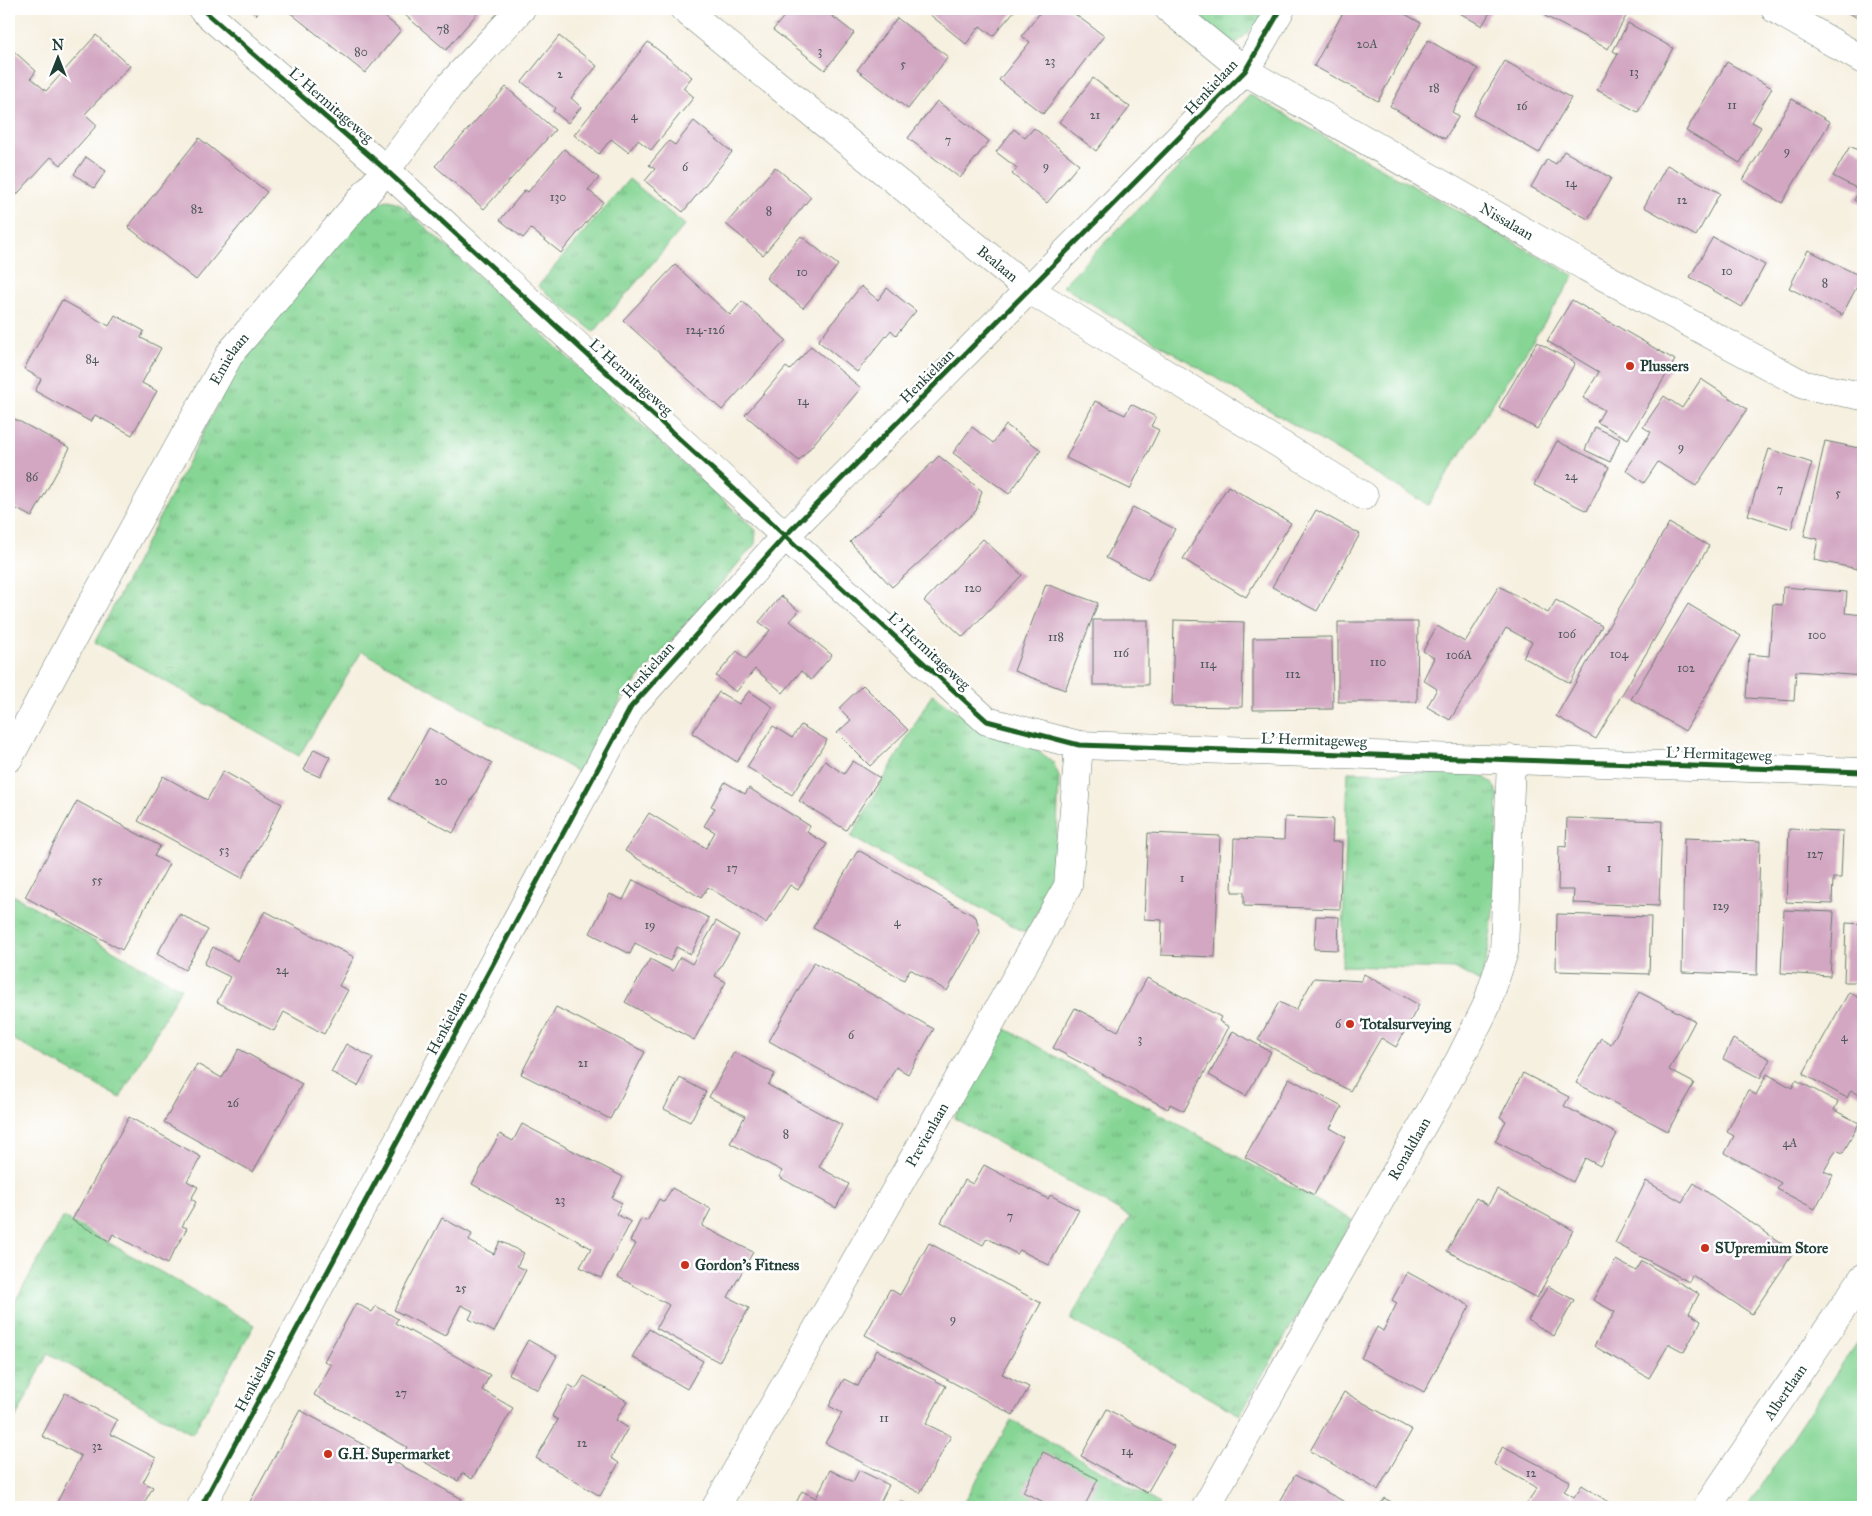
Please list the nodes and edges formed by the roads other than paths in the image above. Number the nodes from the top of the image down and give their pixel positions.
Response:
1 (202, 9) edge
2 (520, 9) edge
3 (684, 9) edge
4 (1169, 9) edge
5 (1281, 9) edge
6 (1775, 9) edge
7 (1863, 60) edge
8 (1245, 71) junction
9 (386, 170) junction
10 (1030, 290) junction
11 (1863, 396) edge
12 (1364, 496) dead end
13 (785, 536) junction
14 (1079, 745) junction
15 (9, 758) edge
16 (1511, 759) junction
17 (1863, 772) edge
18 (1863, 1278) edge
19 (202, 1507) edge
20 (716, 1507) edge
21 (1206, 1507) edge
22 (1707, 1507) edge

1 - 9 street, L' Hermitageweg
2 - 9 street, Emielaan
3 - 10 street, Bealaan
4 - 8 street, Nissalaan
5 - 8 street, Henkielaan
6 - 7 street
8 - 10 street, Henkielaan
8 - 11 street, Nissalaan
9 - 13 street, L' Hermitageweg
9 - 15 street, Emielaan
10 - 12 street, Bealaan
10 - 13 street, Henkielaan
13 - 14 street, L' Hermitageweg
13 - 19 street, Henkielaan
14 - 16 street, L' Hermitageweg
14 - 20 street, Previenlaan
16 - 17 street, L' Hermitageweg
16 - 21 street, Ronaldlaan
18 - 22 street, Albertlaan

